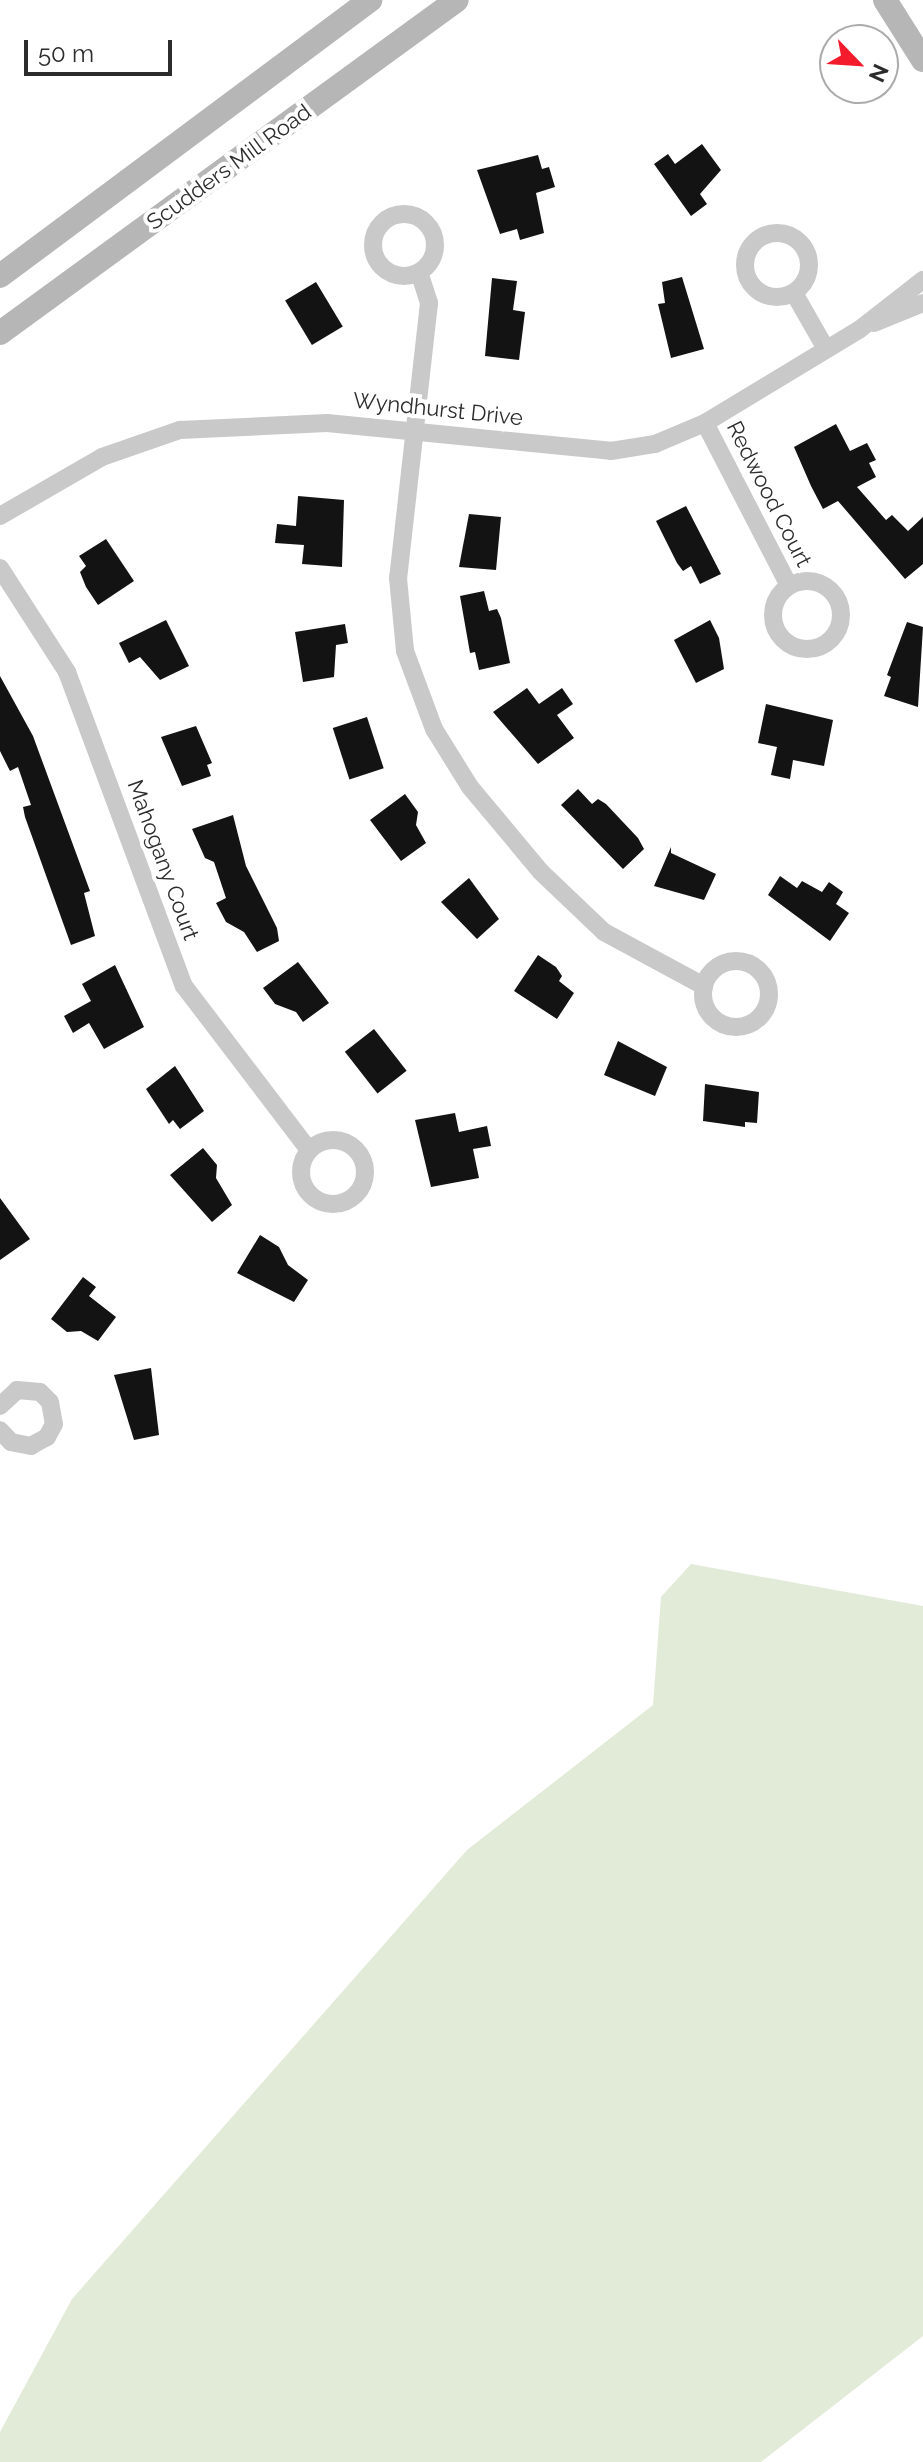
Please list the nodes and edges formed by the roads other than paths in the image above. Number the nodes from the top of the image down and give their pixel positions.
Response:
1 (370, 0) edge
2 (457, 0) edge
3 (885, 0) edge
4 (923, 60) edge
5 (419, 272) dead end
6 (0, 276) edge
7 (923, 280) edge
8 (794, 293) dead end
9 (923, 303) edge
10 (860, 329) junction
11 (0, 333) edge
12 (826, 349) junction
13 (705, 423) junction
14 (412, 430) junction
15 (0, 516) edge
16 (0, 568) edge
17 (789, 586) dead end
18 (704, 986) dead end
19 (309, 1150) dead end
20 (3, 1393) edge
21 (0, 1430) edge

1 - 6 main road
2 - 11 main road, Scudders Mill Road
3 - 4 main road
5 - 14 street
7 - 10 street, Wyndhurst Drive
8 - 12 street
9 - 10 street, Wyndhurst Drive
10 - 12 street, Wyndhurst Drive
12 - 13 street, Wyndhurst Drive
13 - 14 street, Wyndhurst Drive
13 - 17 street, Redwood Court
14 - 15 street, Wyndhurst Drive
14 - 18 street
16 - 19 street, Mahogany Court
20 - 21 street

